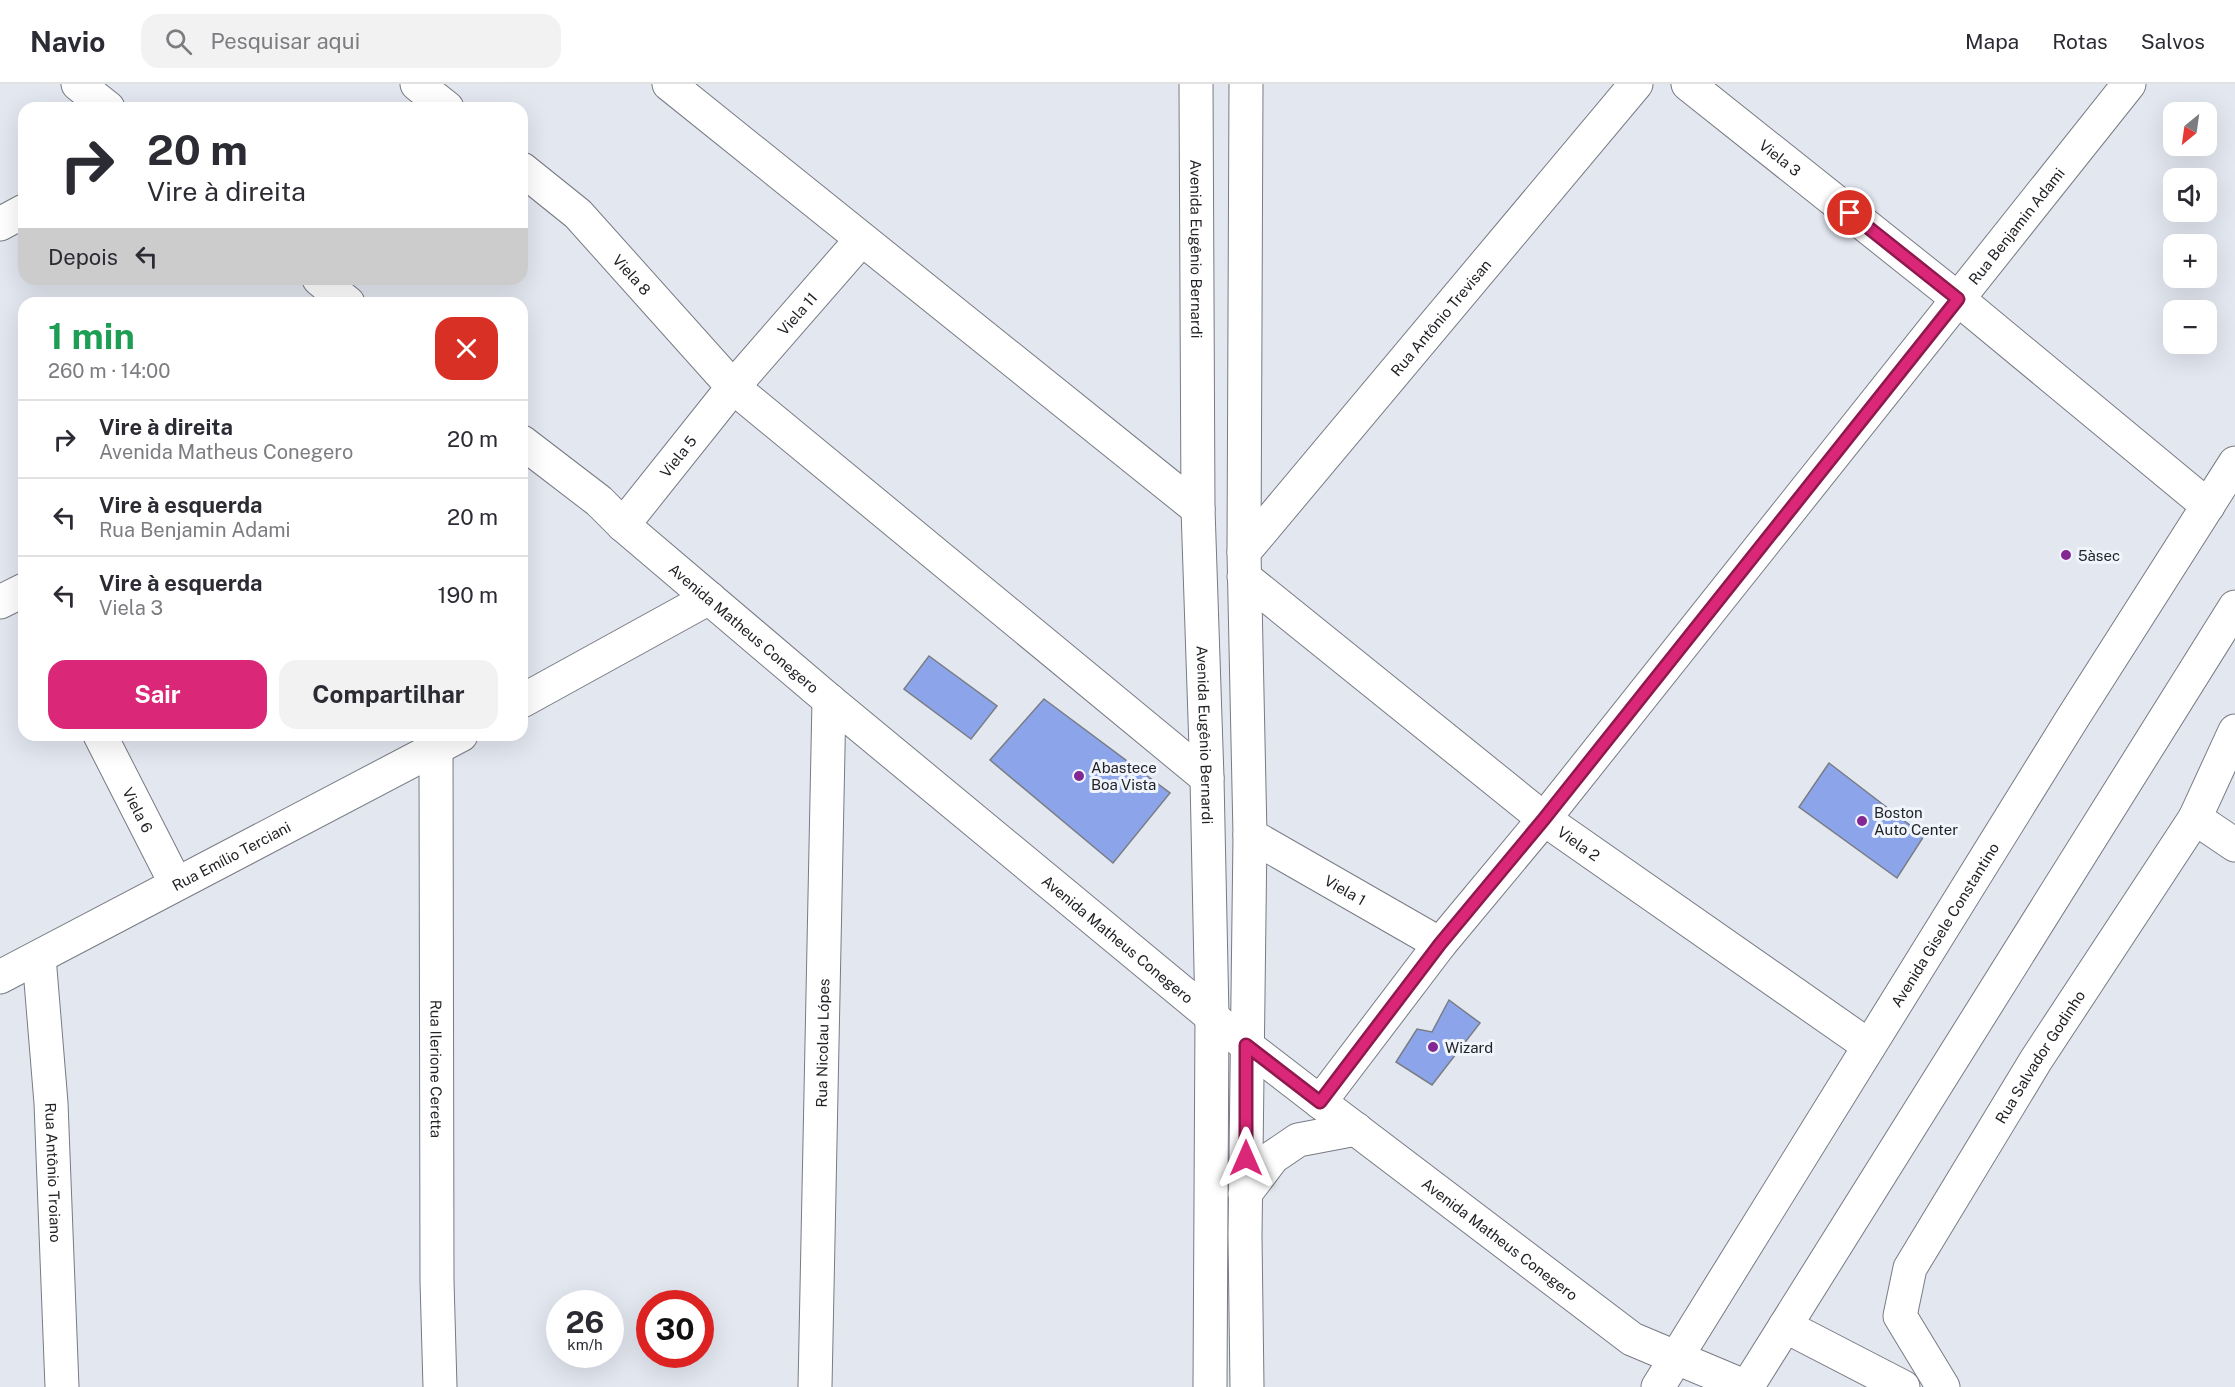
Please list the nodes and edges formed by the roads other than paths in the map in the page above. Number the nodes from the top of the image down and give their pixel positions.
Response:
1 (78, 84) edge
2 (417, 84) edge
3 (669, 84) edge
4 (1196, 84) edge
5 (1246, 84) edge
6 (1636, 84) edge
7 (1688, 84) edge
8 (2129, 84) edge
9 (100, 102) edge
10 (440, 102) edge
11 (528, 174) edge
12 (18, 215) edge
13 (0, 224) edge
14 (861, 240) junction
15 (326, 285) edge
16 (341, 297) edge
17 (1958, 299) junction
18 (734, 387) junction
19 (528, 447) edge
20 (2235, 463) edge
21 (2208, 506) junction
22 (1198, 509) junction
23 (623, 525) junction
24 (1244, 565) junction
25 (18, 593) edge
26 (709, 598) junction
27 (0, 603) edge
28 (2235, 607) edge
29 (528, 698) edge
30 (830, 700) junction
31 (2235, 731) edge
32 (103, 741) edge
33 (448, 742) edge
34 (1207, 778) junction
35 (2194, 818) junction
36 (1544, 819) junction
37 (1250, 836) junction
38 (2235, 845) edge
39 (176, 884) junction
40 (1440, 944) junction
41 (39, 957) junction
42 (0, 977) edge
43 (1212, 1016) junction
44 (1246, 1045) junction
45 (1869, 1046) junction
46 (1320, 1102) junction
47 (1356, 1130) junction
48 (1245, 1194) junction
49 (1785, 1326) junction
50 (1675, 1358) junction
51 (62, 1387) edge
52 (440, 1387) edge
53 (815, 1387) edge
54 (1210, 1387) edge
55 (1247, 1387) edge
56 (1658, 1387) edge
57 (1746, 1387) edge
58 (1903, 1387) edge
59 (1943, 1387) edge

1 - 9 street
2 - 10 street
3 - 14 street
4 - 22 street, Avenida Eugênio Bernardi
5 - 24 street
6 - 24 street, Rua Antônio Trevisan
7 - 17 street, Viela 3
8 - 17 street, Rua Benjamin Adami
11 - 18 street, Viela 8
12 - 13 street
14 - 18 street, Viela 11
14 - 22 street
15 - 16 street
17 - 21 street, Viela 3
17 - 36 street, Rua Benjamin Adami
18 - 23 street, Viela 5
18 - 34 street, Viela 8
19 - 23 street, Avenida Matheus Conegero
20 - 21 street, Avenida Gisele Constantino
21 - 45 street, Avenida Gisele Constantino
22 - 34 street, Avenida Eugênio Bernardi
23 - 26 street, Avenida Matheus Conegero
24 - 36 street, Viela 2
24 - 37 street
25 - 27 street
26 - 29 street
26 - 30 street, Avenida Matheus Conegero
28 - 49 street
30 - 43 street, Avenida Matheus Conegero
30 - 53 street, Rua Nicolau Lópes
31 - 35 street, Rua Salvador Godinho
32 - 39 street, Viela 6
33 - 39 street, Rua Emílio Terciani
33 - 52 street, Rua Ilerione Ceretta
34 - 43 street, Avenida Eugênio Bernardi
35 - 38 street
35 - 59 street, Rua Salvador Godinho
36 - 40 street, Rua Benjamin Adami
36 - 45 street, Viela 2
37 - 40 street, Viela 1
37 - 44 street
39 - 41 street, Rua Emílio Terciani
40 - 46 street, Rua Benjamin Adami
41 - 42 street, Rua Emílio Terciani
41 - 51 street, Rua Antônio Troiano
43 - 44 street, Avenida Matheus Conegero
43 - 54 street, Avenida Eugênio Bernardi
44 - 46 street, Avenida Matheus Conegero
44 - 48 street
45 - 50 street, Avenida Gisele Constantino
46 - 47 street, Avenida Matheus Conegero
47 - 48 street
47 - 50 street, Avenida Matheus Conegero
48 - 55 street
49 - 57 street
49 - 58 street
50 - 56 street, Avenida Gisele Constantino
50 - 57 street, Avenida Matheus Conegero

